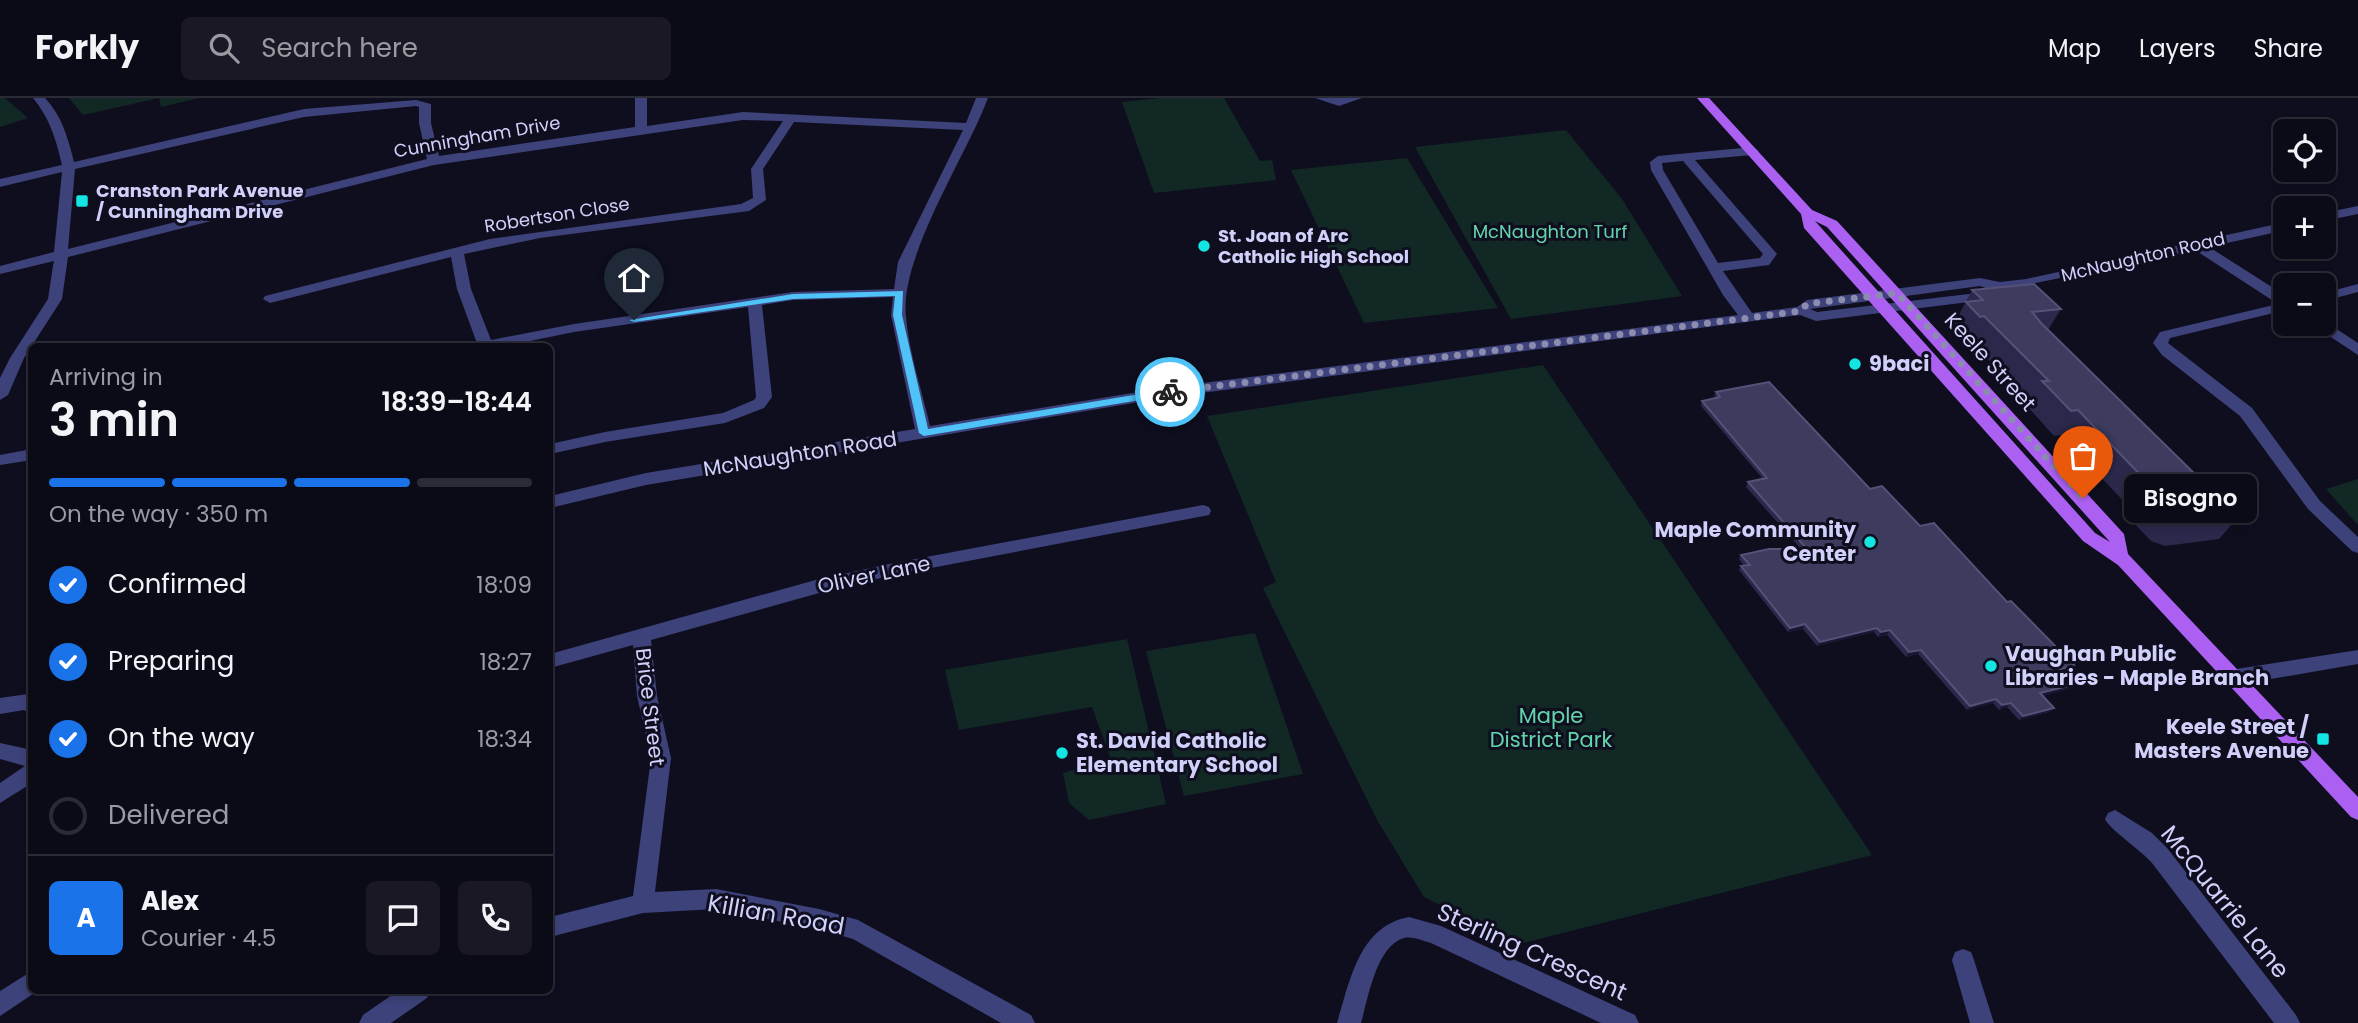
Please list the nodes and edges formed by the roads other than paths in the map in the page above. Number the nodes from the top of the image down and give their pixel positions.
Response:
1 (39, 98) edge
2 (641, 98) edge
3 (982, 98) edge
4 (1321, 98) edge
5 (1356, 98) edge
6 (1703, 98) edge
7 (790, 118) junction
8 (971, 127) junction
9 (640, 130) junction
10 (1753, 151) junction
11 (1686, 157) junction
12 (434, 162) junction
13 (69, 166) junction
14 (0, 183) edge
15 (2358, 210) edge
16 (1807, 213) junction
17 (2336, 215) edge
18 (2273, 229) edge
19 (2197, 245) junction
20 (457, 253) junction
21 (62, 254) junction
22 (1715, 268) junction
23 (0, 270) edge
24 (2358, 288) edge
25 (900, 293) junction
26 (2336, 294) edge
27 (2273, 295) edge
28 (270, 299) dead end
29 (1902, 299) junction
30 (755, 302) junction
31 (1879, 302) junction
32 (2273, 307) edge
33 (1748, 318) junction
34 (2336, 336) edge
35 (485, 343) edge
36 (501, 343) edge
37 (2358, 350) edge
38 (0, 395) edge
39 (924, 433) junction
40 (553, 448) edge
41 (28, 455) edge
42 (0, 460) edge
43 (553, 501) edge
44 (1203, 511) dead end
45 (2358, 547) edge
46 (2120, 557) junction
47 (641, 637) junction
48 (2358, 657) edge
49 (553, 660) edge
50 (2236, 677) junction
51 (28, 702) edge
52 (0, 706) edge
53 (0, 751) edge
54 (28, 758) edge
55 (28, 775) edge
56 (0, 794) edge
57 (2358, 811) edge
58 (2115, 819) dead end
59 (643, 903) junction
60 (553, 926) edge
61 (1963, 960) dead end
62 (28, 985) edge
63 (413, 994) edge
64 (0, 1005) edge
65 (371, 1023) edge
66 (1023, 1023) edge
67 (1349, 1023) edge
68 (1627, 1023) edge
69 (1982, 1023) edge
70 (2288, 1023) edge

1 - 13 street
2 - 9 street
3 - 8 street
4 - 5 street
6 - 10 main road, Keele Street
7 - 8 street, Cunningham Drive
7 - 9 street, Cunningham Drive
7 - 20 street, Robertson Close
8 - 25 street
9 - 12 street, Cunningham Drive
10 - 11 street
10 - 16 main road, Keele Street
11 - 22 street
11 - 22 street
12 - 13 street
12 - 21 street, Cunningham Drive
13 - 14 street
13 - 21 street
15 - 17 street
16 - 29 main road, Keele Street
16 - 31 main road, Keele Street
18 - 19 street, McNaughton Road
19 - 27 street
19 - 29 street, McNaughton Road
20 - 28 street, Robertson Close
20 - 35 street
21 - 23 street, Cunningham Drive
21 - 38 street
22 - 33 street
24 - 26 street
25 - 30 street
25 - 39 street
29 - 31 street, McNaughton Road
29 - 46 main road, Keele Street
30 - 36 street
30 - 40 street
31 - 33 street, McNaughton Road
31 - 46 main road, Keele Street
32 - 45 street
33 - 39 street, McNaughton Road
34 - 37 street
39 - 43 street, McNaughton Road
41 - 42 street
44 - 47 street, Oliver Lane
46 - 50 main road, Keele Street
47 - 49 street, Oliver Lane
47 - 59 street, Brice Street
48 - 50 street
50 - 57 main road, Keele Street
51 - 52 street
53 - 54 street
55 - 56 street
58 - 70 street, McQuarrie Lane
59 - 60 street, Killian Road
59 - 66 street, Killian Road
61 - 69 street
62 - 64 street
63 - 65 street
67 - 68 street, Sterling Crescent

